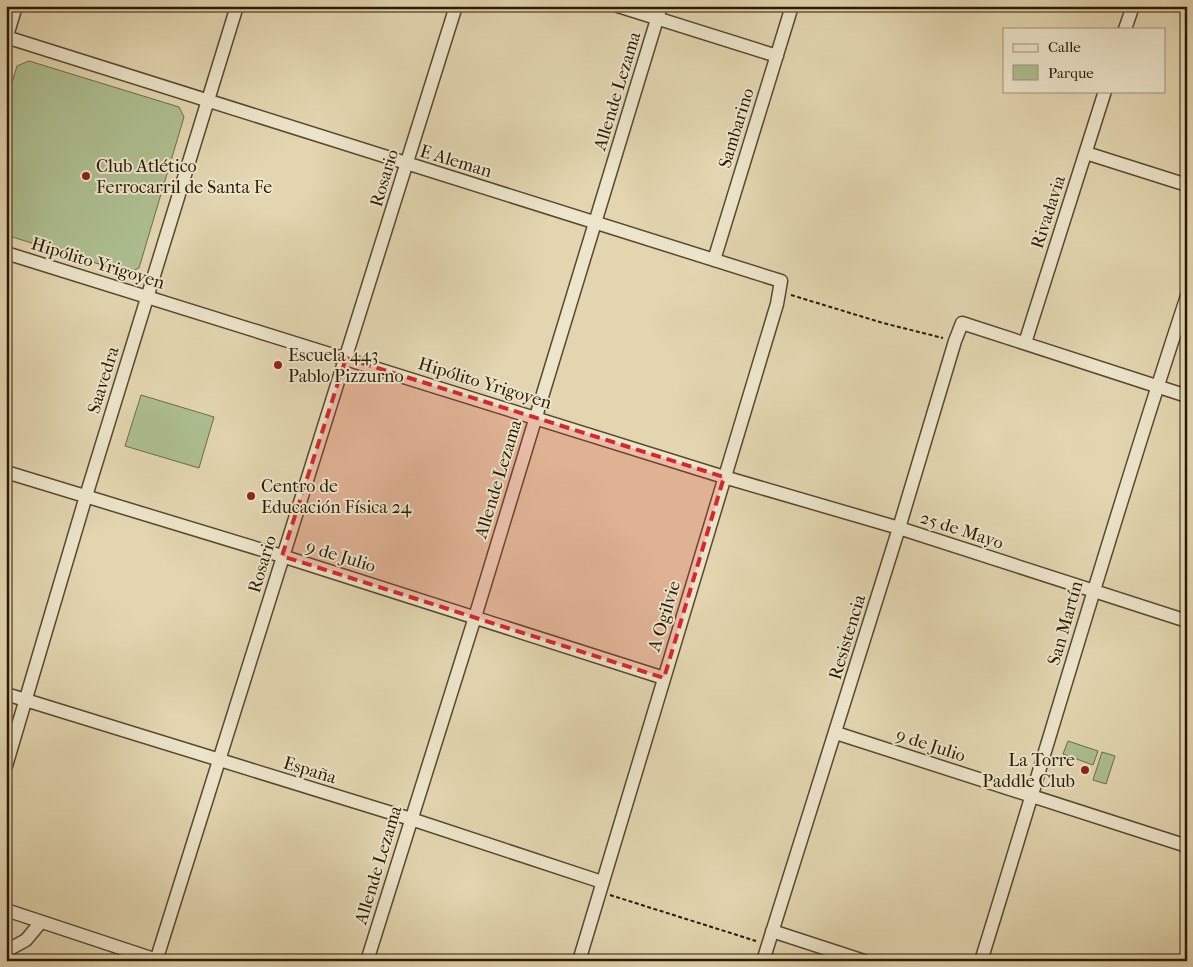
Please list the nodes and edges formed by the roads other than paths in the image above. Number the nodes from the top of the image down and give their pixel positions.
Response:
1 (16, 6) edge
2 (237, 6) edge
3 (456, 6) edge
4 (618, 6) edge
5 (792, 6) edge
6 (1133, 6) edge
7 (660, 12) edge
8 (1125, 28) edge
9 (6, 38) edge
10 (777, 56) junction
11 (1105, 92) edge
12 (207, 101) junction
13 (1086, 153) junction
14 (406, 164) junction
15 (1187, 185) edge
16 (595, 223) junction
17 (6, 253) edge
18 (714, 260) junction
19 (780, 286) joint
20 (147, 296) junction
21 (1187, 296) edge
22 (1025, 343) junction
23 (346, 358) junction
24 (1157, 386) junction
25 (1187, 396) edge
26 (536, 417) junction
27 (6, 472) edge
28 (724, 477) junction
29 (86, 496) junction
30 (900, 528) junction
31 (282, 556) junction
32 (1093, 590) junction
33 (475, 617) junction
34 (1187, 622) edge
35 (664, 678) junction
36 (6, 694) edge
37 (27, 700) junction
38 (836, 733) junction
39 (219, 760) junction
40 (6, 766) edge
41 (1032, 796) junction
42 (411, 820) junction
43 (1187, 846) edge
44 (601, 887) junction
45 (6, 910) edge
46 (41, 922) junction
47 (772, 931) junction
48 (6, 951) edge
49 (157, 960) edge
50 (367, 961) edge
51 (579, 961) edge
52 (763, 961) edge
53 (864, 961) edge
54 (981, 961) edge

1 - 9 street
2 - 12 street, Saavedra
3 - 14 street, Rosario
4 - 7 street
5 - 10 street, Sambarino
6 - 8 street
7 - 10 street
7 - 16 street, Allende Lezama
9 - 12 street, E Aleman
10 - 18 street, Sambarino
11 - 13 street, Rivadavia
12 - 14 street, E Aleman
12 - 20 street, Saavedra
13 - 15 street
13 - 22 street, Rivadavia
14 - 16 street, E Aleman
14 - 23 street, Rosario
16 - 18 street, E Aleman
16 - 26 street, Allende Lezama
17 - 20 street, Hipólito Yrigoyen
18 - 19 street, E Aleman
19 - 28 street, A Ogilvie
20 - 23 street, Hipólito Yrigoyen
20 - 29 street, Saavedra
21 - 24 street, San Martín
22 - 24 street
22 - 30 street, Resistencia
23 - 26 street, Hipólito Yrigoyen
23 - 31 street, Rosario
24 - 25 street
24 - 32 street, San Martín
26 - 28 street, Hipólito Yrigoyen
26 - 33 street, Allende Lezama
27 - 29 street, 9 de Julio
28 - 30 street, 25 de Mayo
28 - 35 street, A Ogilvie
29 - 31 street, 9 de Julio
29 - 37 street, Saavedra
30 - 32 street, 25 de Mayo
30 - 38 street, Resistencia
31 - 33 street, 9 de Julio
31 - 39 street, Rosario
32 - 34 street, 25 de Mayo
32 - 41 street, San Martín
33 - 35 street, 9 de Julio
33 - 42 street, Allende Lezama
35 - 44 street, A Ogilvie
36 - 37 street, España
37 - 39 street, España
37 - 40 street, Saavedra
38 - 41 street, 9 de Julio
38 - 47 street, Resistencia
39 - 42 street, España
39 - 49 street, Rosario
41 - 43 street, 9 de Julio
41 - 54 street, San Martín
42 - 44 street, España
42 - 50 street, Allende Lezama
44 - 51 street, A Ogilvie
45 - 46 street
46 - 48 street
46 - 49 street
47 - 52 street, Resistencia
47 - 53 street

